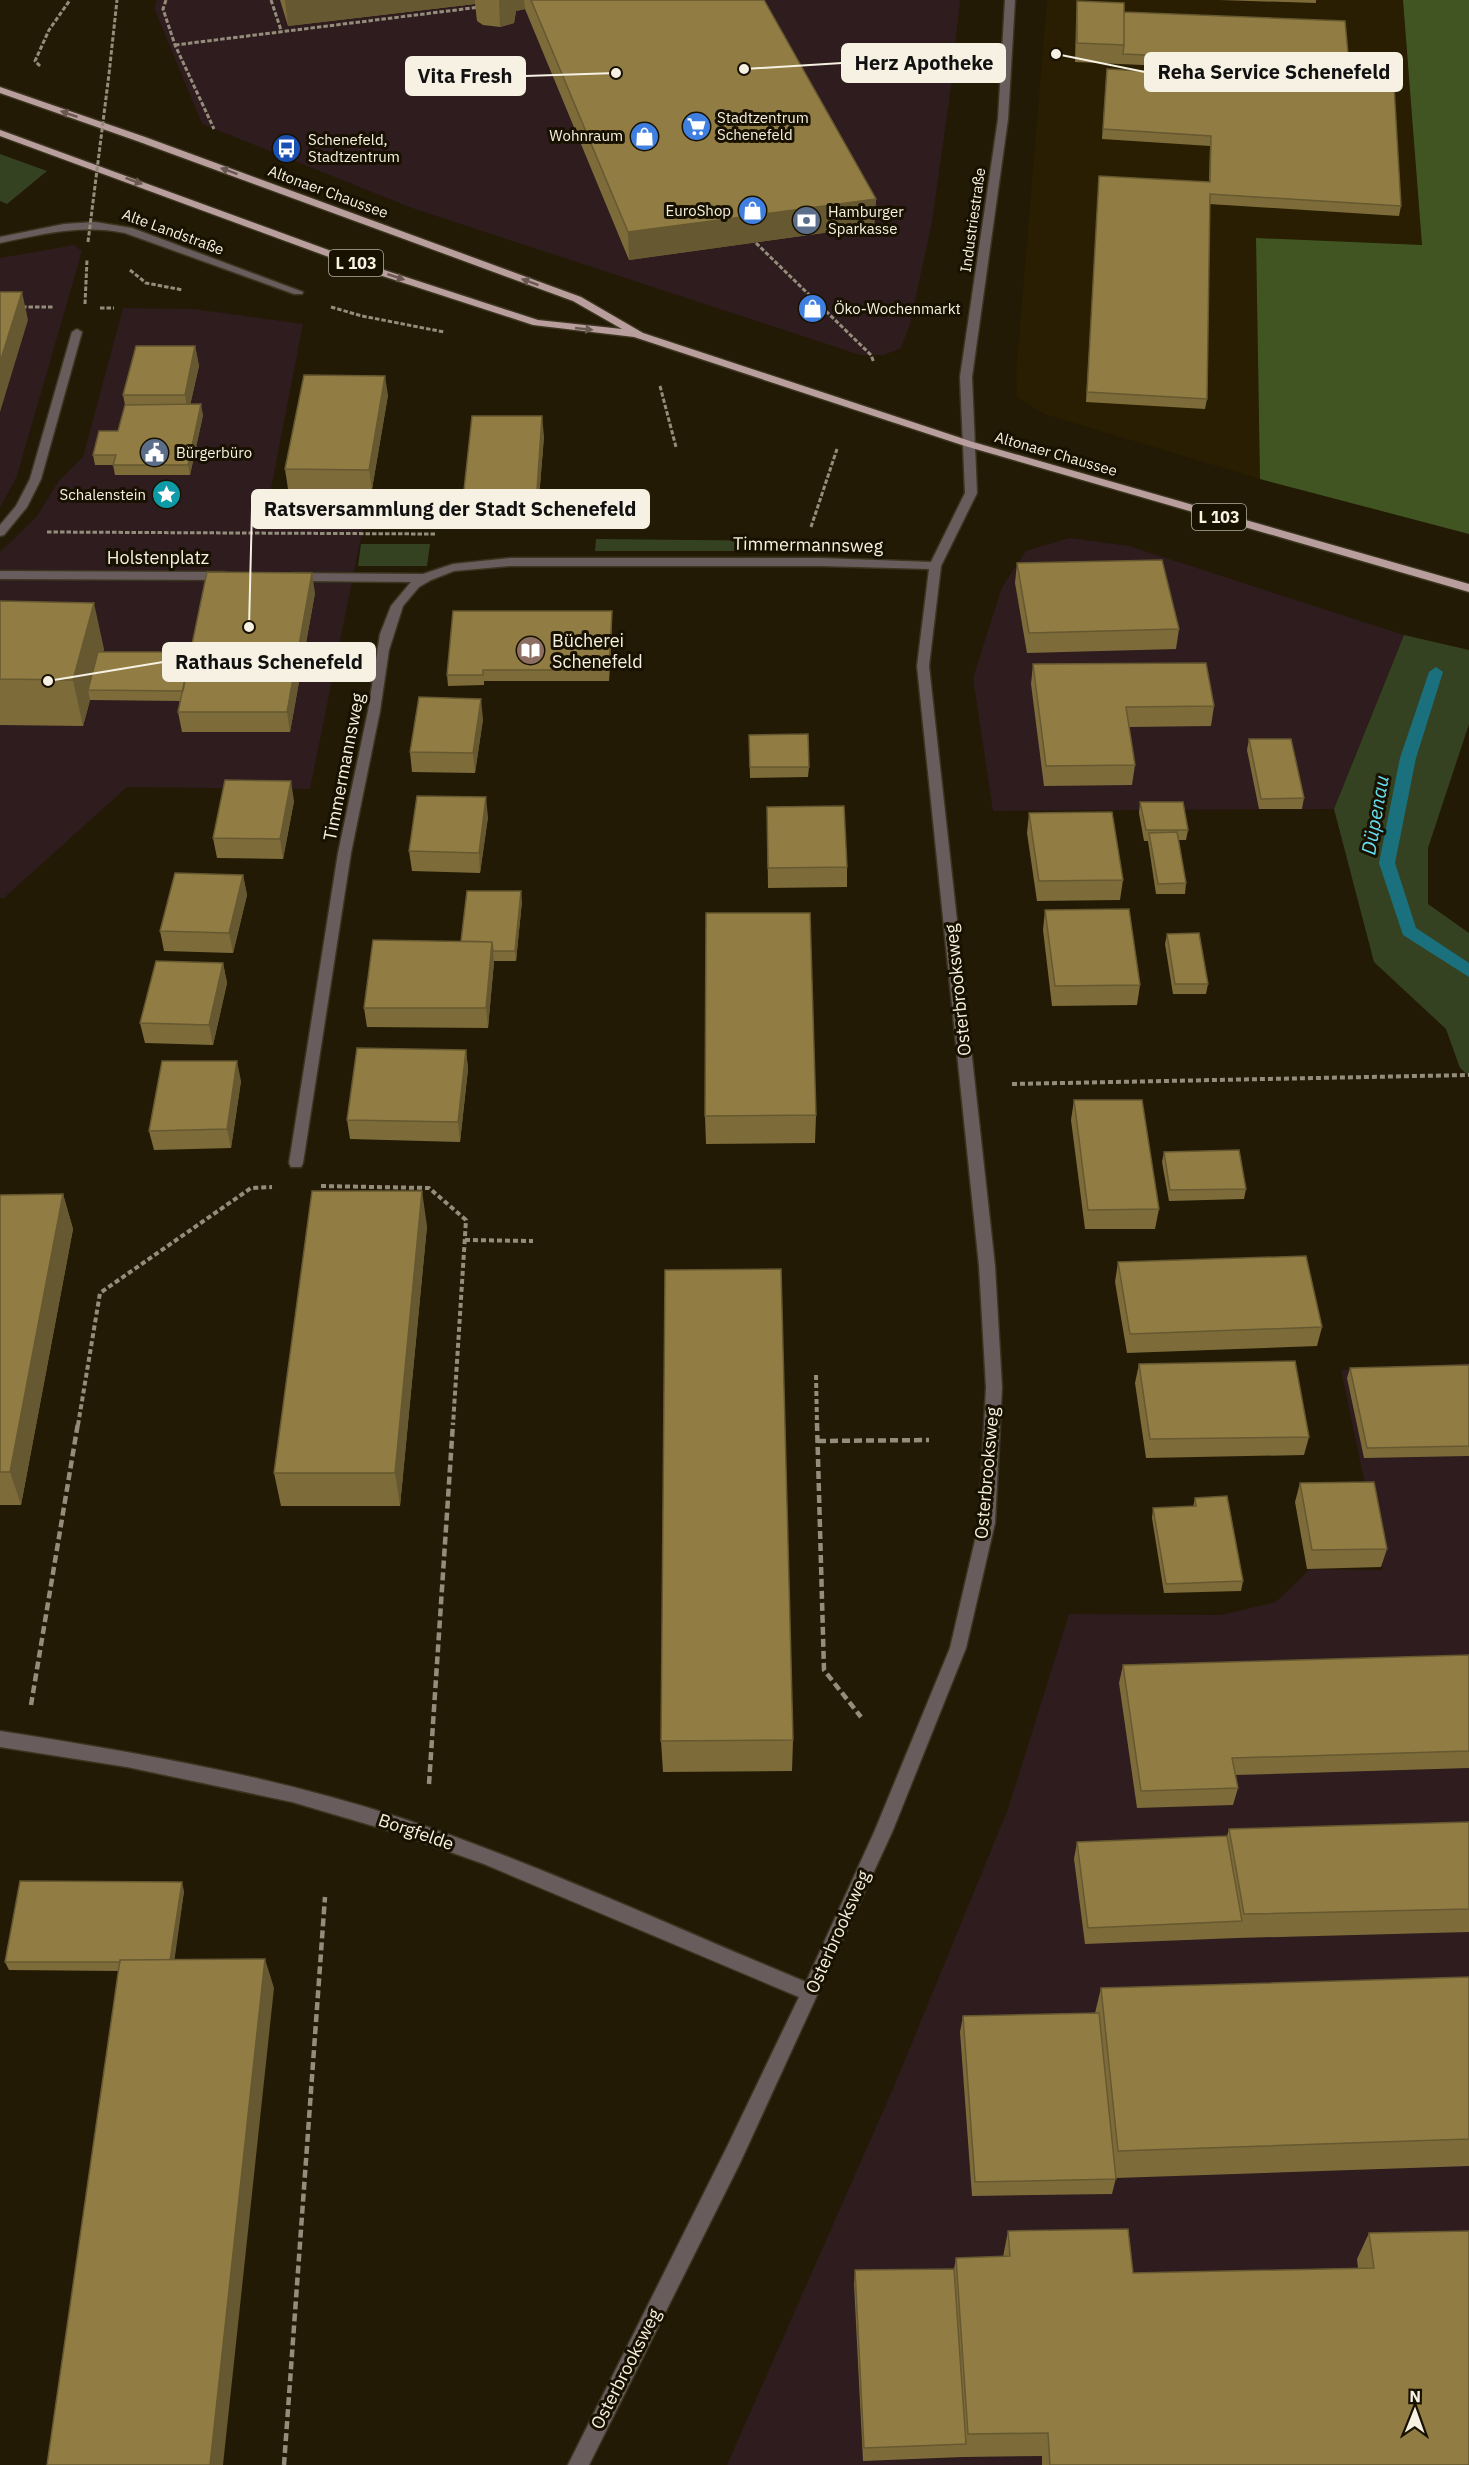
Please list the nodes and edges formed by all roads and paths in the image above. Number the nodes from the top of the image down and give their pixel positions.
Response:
1 (69, 0) edge
2 (117, 0) edge
3 (166, 0) edge
4 (271, 0) edge
5 (1010, 0) edge
6 (483, 7) dead end
7 (281, 30) junction
8 (176, 45) junction
9 (43, 70) dead end
10 (0, 90) edge
11 (103, 95) dead end
12 (113, 99) dead end
13 (0, 133) edge
14 (216, 133) dead end
15 (0, 240) edge
16 (88, 242) dead end
17 (756, 243) edge
18 (88, 254) dead end
19 (297, 292) joint
20 (85, 301) dead end
21 (78, 332) dead end
22 (452, 333) dead end
23 (639, 334) junction
24 (874, 363) dead end
25 (660, 386) dead end
26 (969, 444) junction
27 (676, 447) dead end
28 (837, 449) dead end
29 (809, 530) dead end
30 (0, 531) edge
31 (935, 566) junction
32 (0, 575) edge
33 (234, 576) edge
34 (280, 577) edge
35 (424, 578) junction
36 (1469, 588) edge
37 (1469, 1075) edge
38 (1012, 1084) dead end
39 (296, 1163) joint
40 (291, 1186) junction
41 (465, 1240) junction
42 (533, 1241) dead end
43 (816, 1375) dead end
44 (929, 1440) dead end
45 (818, 1441) junction
46 (861, 1717) dead end
47 (0, 1739) edge
48 (24, 1743) junction
49 (429, 1784) dead end
50 (325, 1898) dead end
51 (810, 1993) junction
52 (284, 2465) edge
53 (578, 2465) edge

1 - 9 path
2 - 16 path, bridge
3 - 8 path
4 - 7 path
5 - 26 street, Industriestraße
6 - 7 path
7 - 8 path
8 - 14 path
23 -> 10 main road, Altonaer Chaussee / L 103
11 - 12 path
13 -> 23 main road, Altonaer Chaussee / L 103
15 - 19 street, Alte Landstraße
17 - 24 path
18 - 20 path
19 - 22 path
21 - 30 street
23 - 26 main road, Altonaer Chaussee / L 103
25 - 27 path
26 - 31 street, Osterbrooksweg
26 - 36 main road, Altonaer Chaussee / L 103
28 - 29 path
31 - 35 street, Timmermannsweg
31 - 51 street, Osterbrooksweg
32 - 33 street, Holstenplatz
34 - 35 street
35 - 39 street, Timmermannsweg
37 - 38 path
39 - 40 path
40 - 41 path
40 - 48 path
41 - 42 path
41 - 49 path
43 - 45 path
44 - 45 path
45 - 46 path
47 - 48 street, Borgfelde
48 - 51 street, Borgfelde
50 - 52 path
51 - 53 street, Osterbrooksweg

